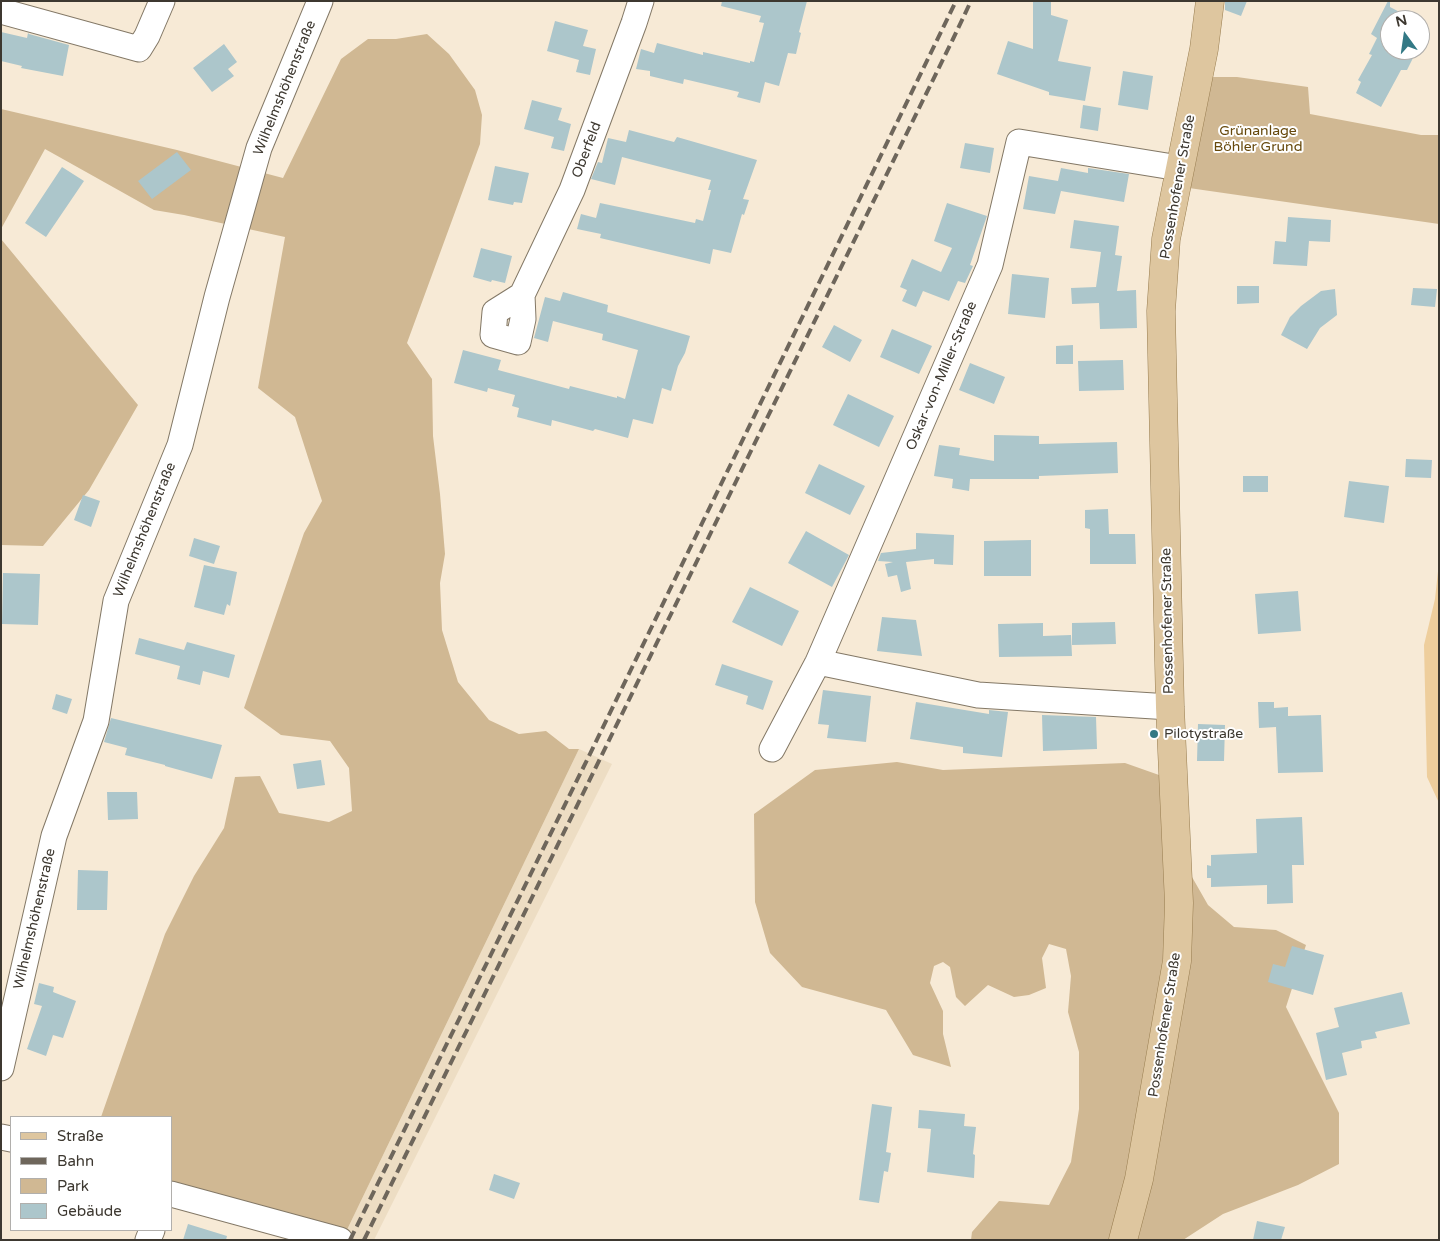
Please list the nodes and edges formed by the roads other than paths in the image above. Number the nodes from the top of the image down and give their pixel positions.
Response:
1 (162, 1) edge
2 (320, 1) edge
3 (641, 1) edge
4 (1210, 1) edge
5 (1, 11) edge
6 (1179, 168) junction
7 (522, 295) dead end
8 (818, 662) junction
9 (1170, 707) junction
10 (772, 749) dead end
11 (1, 1068) edge
12 (172, 1194) edge
13 (340, 1240) edge
14 (1124, 1240) edge

1 - 5 street
2 - 11 street, Wilhelmshöhenstraße
3 - 7 street, Oberfeld
4 - 6 main road, Possenhofener Straße
6 - 8 street, Oskar-von-Miller-Straße
6 - 9 main road, Possenhofener Straße
8 - 9 street
8 - 10 street, Oskar-von-Miller-Straße
9 - 14 main road, Possenhofener Straße
12 - 13 street

